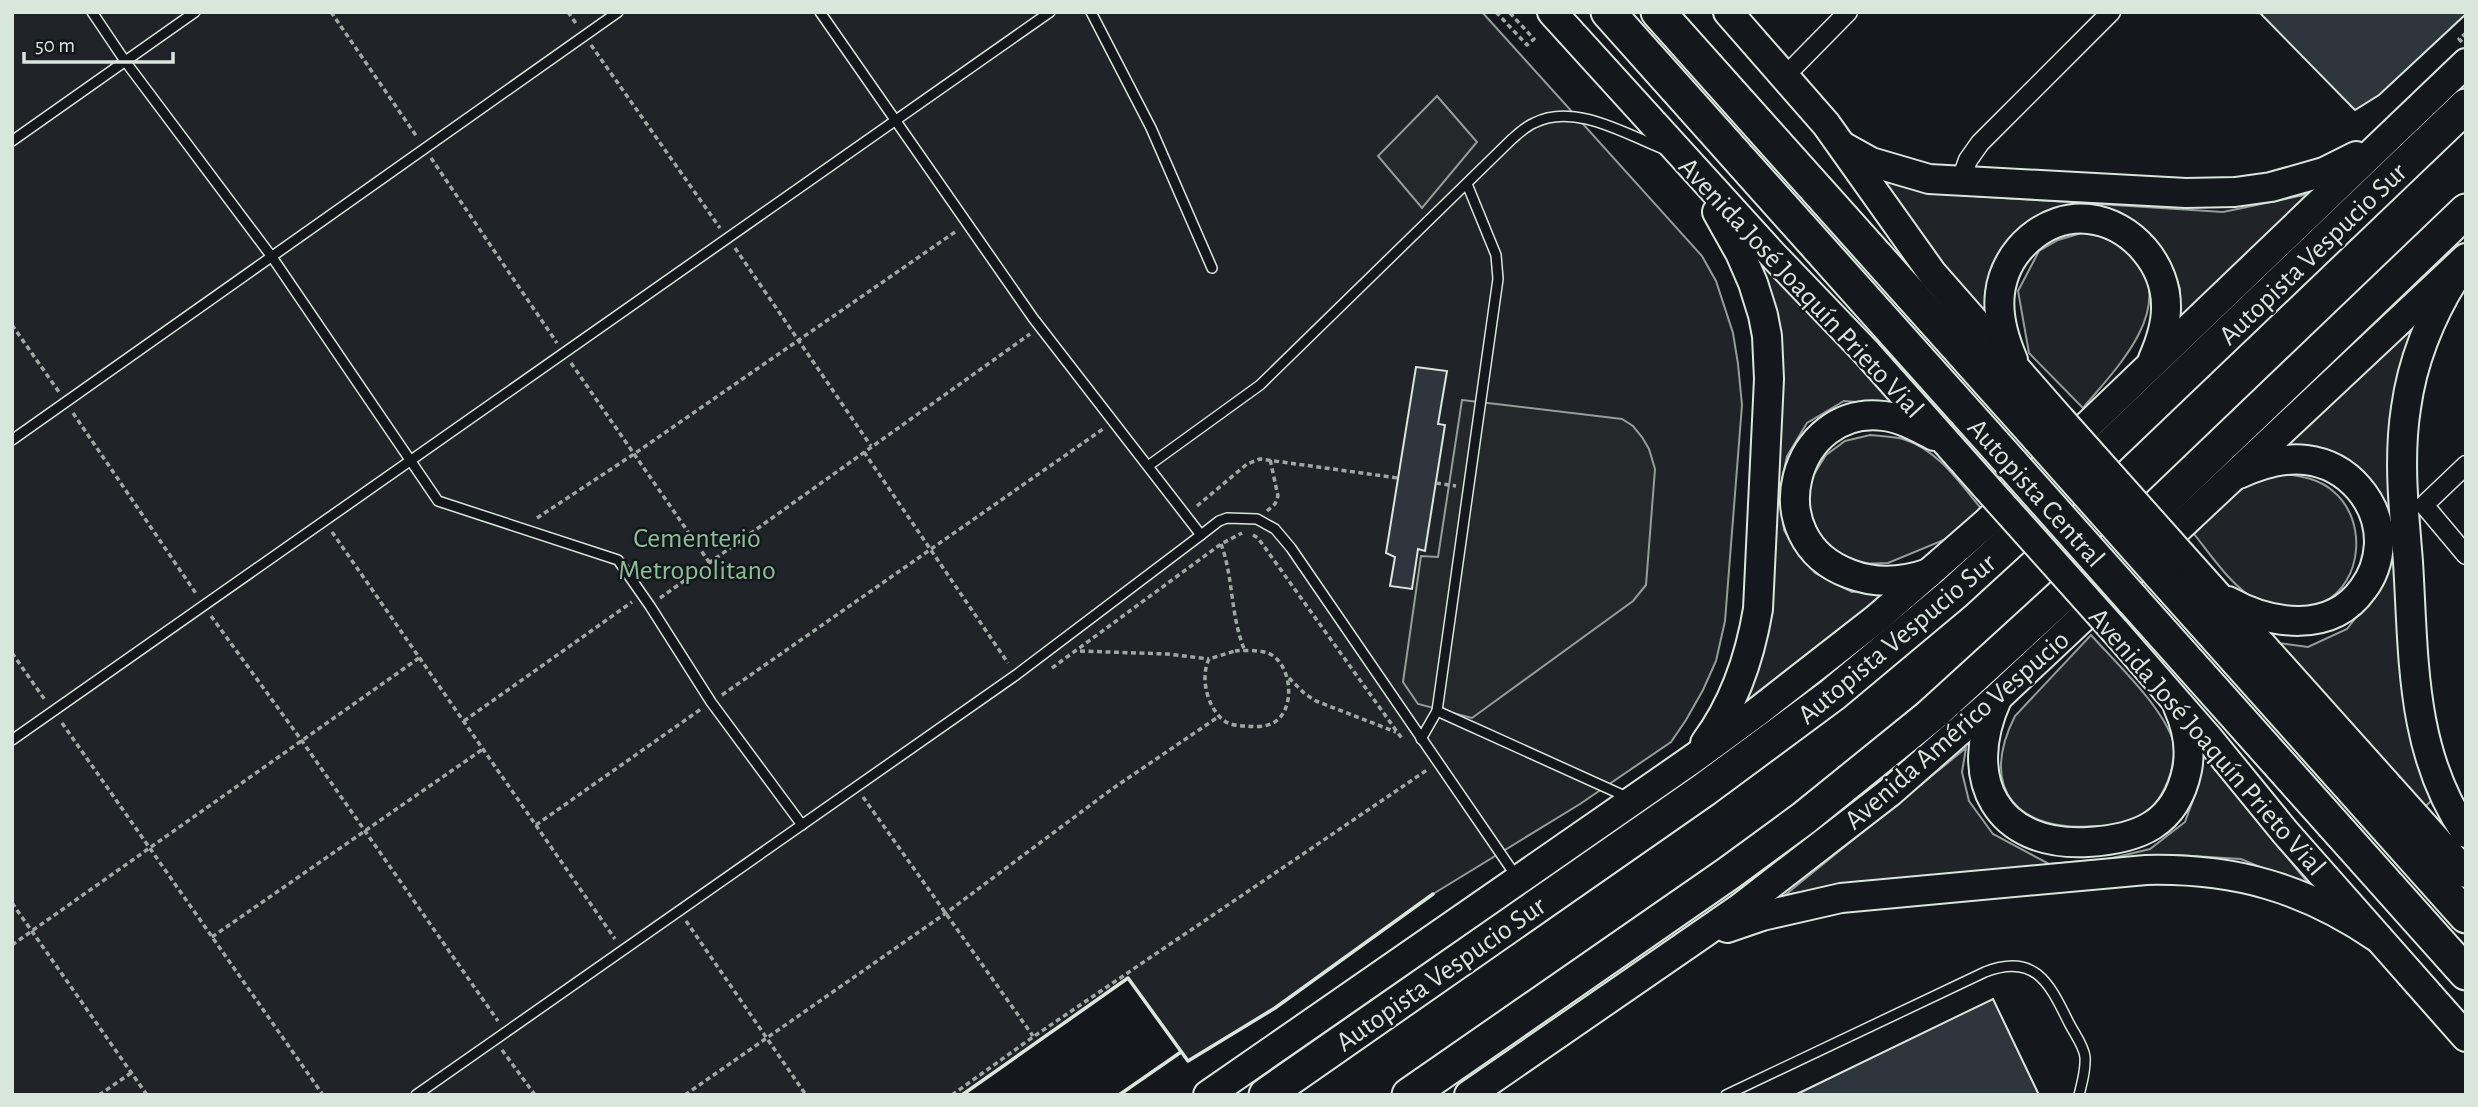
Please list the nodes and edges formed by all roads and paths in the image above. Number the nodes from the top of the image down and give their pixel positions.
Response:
1 (92, 12) edge
2 (195, 12) edge
3 (331, 12) edge
4 (618, 12) edge
5 (820, 12) edge
6 (1050, 12) edge
7 (1091, 12) edge
8 (1496, 12) edge
9 (1509, 12) edge
10 (1552, 12) edge
11 (1608, 12) edge
12 (1658, 12) edge
13 (1728, 12) edge
14 (1848, 12) edge
15 (2111, 12) edge
16 (125, 61) junction
17 (2466, 62) edge
18 (1785, 76) junction
19 (2466, 106) edge
20 (897, 121) junction
21 (12, 141) edge
22 (2383, 142) junction
23 (1844, 147) junction
24 (425, 150) junction
25 (1681, 156) junction
26 (1961, 182) junction
27 (1467, 184) junction
28 (2466, 211) edge
29 (968, 223) junction
30 (272, 257) junction
31 (2466, 260) edge
32 (1212, 268) dead end
33 (12, 325) edge
34 (1040, 327) junction
35 (564, 353) junction
36 (2150, 366) junction
37 (2023, 378) junction
38 (66, 402) junction
39 (1114, 422) junction
40 (2050, 429) junction
41 (12, 440) edge
42 (1947, 443) junction
43 (864, 452) junction
44 (634, 454) junction
45 (1270, 459) junction
46 (410, 462) junction
47 (2466, 465) edge
48 (1148, 466) junction
49 (1398, 478) dead end
50 (2227, 481) junction
51 (1436, 483) dead end
52 (1468, 488) junction
53 (1188, 517) junction
54 (1257, 519) junction
55 (325, 522) junction
56 (519, 529) junction
57 (1200, 535) junction
58 (1221, 544) junction
59 (931, 549) junction
60 (2466, 555) edge
61 (709, 562) junction
62 (2171, 565) junction
63 (1931, 572) junction
64 (2214, 591) junction
65 (642, 594) junction
66 (204, 606) junction
67 (650, 606) junction
68 (1245, 650) junction
69 (1077, 651) junction
70 (12, 653) edge
71 (419, 658) junction
72 (1209, 659) junction
73 (1016, 675) junction
74 (1287, 676) junction
75 (1997, 698) junction
76 (2174, 698) junction
77 (711, 702) junction
78 (54, 711) junction
79 (1437, 711) junction
80 (1218, 717) junction
81 (464, 721) junction
82 (1398, 733) junction
83 (1421, 739) junction
84 (12, 740) edge
85 (302, 741) junction
86 (1405, 742) dead end
87 (483, 749) junction
88 (1694, 758) junction
89 (1421, 760) dead end
90 (856, 786) junction
91 (1634, 799) junction
92 (536, 825) junction
93 (802, 825) junction
94 (364, 829) junction
95 (2466, 833) edge
96 (150, 848) junction
97 (2466, 873) edge
98 (1518, 879) junction
99 (12, 902) edge
100 (679, 911) junction
101 (946, 913) junction
102 (2466, 916) edge
103 (32, 931) junction
104 (212, 937) junction
105 (2378, 939) junction
106 (1694, 940) junction
107 (12, 945) edge
108 (623, 950) junction
109 (2466, 973) edge
110 (505, 1032) junction
111 (1033, 1037) junction
112 (2466, 1037) edge
113 (767, 1038) junction
114 (495, 1040) junction
115 (131, 1073) junction
116 (100, 1095) edge
117 (146, 1095) edge
118 (323, 1095) edge
119 (416, 1095) edge
120 (535, 1095) edge
121 (685, 1095) edge
122 (806, 1095) edge
123 (952, 1095) edge
124 (1208, 1095) edge
125 (1266, 1095) edge
126 (1409, 1095) edge
127 (1469, 1095) edge
128 (1726, 1095) edge
129 (2079, 1095) edge

1 - 16 lane
2 - 16 lane
3 - 24 path
4 - 24 lane
5 - 20 lane
6 - 20 lane
7 - 32 lane
8 - 9 path
10 - 25 main road, Avenida José Joaquín Prieto Vial
11 - 109 highway, Autopista Central, bridge
12 - 40 highway, Autopista Central
13 - 18 main road
14 - 18 street
15 - 26 street
16 - 21 lane
16 - 30 lane
17 - 22 main road
18 - 23 main road
19 - 125 highway, Autopista Vespucio Sur
20 - 29 lane
20 - 35 lane
22 - 26 main road
22 - 36 main road
23 - 26 main road
23 - 37 main road
24 - 30 lane
24 - 35 path
25 - 27 lane
25 - 42 main road, Avenida José Joaquín Prieto Vial
25 - 88 main road
27 - 48 lane
27 - 52 lane
28 - 126 highway
29 - 34 lane
29 - 44 path
30 - 38 lane
30 - 46 lane
31 - 50 main road, Avenida Américo Vespucio
31 - 95 main road
33 - 38 path
34 - 39 lane
34 - 43 path
35 - 44 path
35 - 46 lane
36 - 37 main road
36 - 63 main road
37 - 40 main road
38 - 41 lane
38 - 66 path
39 - 48 lane
39 - 59 path
40 - 62 highway, Autopista Central, bridge
42 - 63 main road
42 - 76 main road, Avenida José Joaquín Prieto Vial, bridge
43 - 59 path
43 - 61 path
44 - 56 path
44 - 61 path
45 - 49 path
45 - 53 path
45 - 54 path
46 - 55 lane
46 - 56 lane
47 - 60 street
48 - 53 lane
50 - 64 main road
50 - 75 main road, Avenida Américo Vespucio
51 - 52 path
52 - 79 lane
53 - 57 lane
54 - 57 lane
54 - 83 lane
55 - 66 lane
55 - 71 path
56 - 65 lane
57 - 73 lane
58 - 68 path
58 - 69 path
58 - 82 path
59 - 73 path
59 - 77 path
61 - 67 path
62 - 64 main road
62 - 102 highway, Autopista Central
63 - 88 main road
64 - 97 main road
65 - 67 lane
65 - 81 path
66 - 78 lane
66 - 85 path
67 - 77 lane
68 - 72 path
68 - 74 path
69 - 72 path
69 - 73 path
70 - 78 path
71 - 81 path
71 - 85 path
72 - 80 path
73 - 90 lane
74 - 80 path
74 - 82 path
75 - 76 main road
75 - 106 main road, Avenida Américo Vespucio
76 - 105 main road, Avenida José Joaquín Prieto Vial
77 - 92 path
77 - 93 lane
78 - 84 lane
78 - 96 path
79 - 83 lane
79 - 91 lane
80 - 101 path
81 - 87 path
82 - 86 path
83 - 98 lane
85 - 94 path
85 - 96 path
87 - 92 path
87 - 94 path
88 - 91 main road
89 - 111 path
90 - 93 lane
90 - 101 path
91 - 98 main road
92 - 108 path
93 - 100 lane
94 - 104 path
94 - 110 path
96 - 103 path
96 - 104 path
98 - 124 main road
99 - 103 path
100 - 108 lane
100 - 113 path
101 - 111 path
101 - 113 path
103 - 107 path
103 - 115 path
104 - 118 path
105 - 106 main road
105 - 112 main road, Avenida José Joaquín Prieto Vial
106 - 127 main road, Avenida Américo Vespucio
108 - 110 lane
110 - 114 lane
111 - 123 path
113 - 121 path
113 - 122 path
114 - 119 lane
114 - 120 path
115 - 116 path
115 - 117 path
128 - 129 lane

